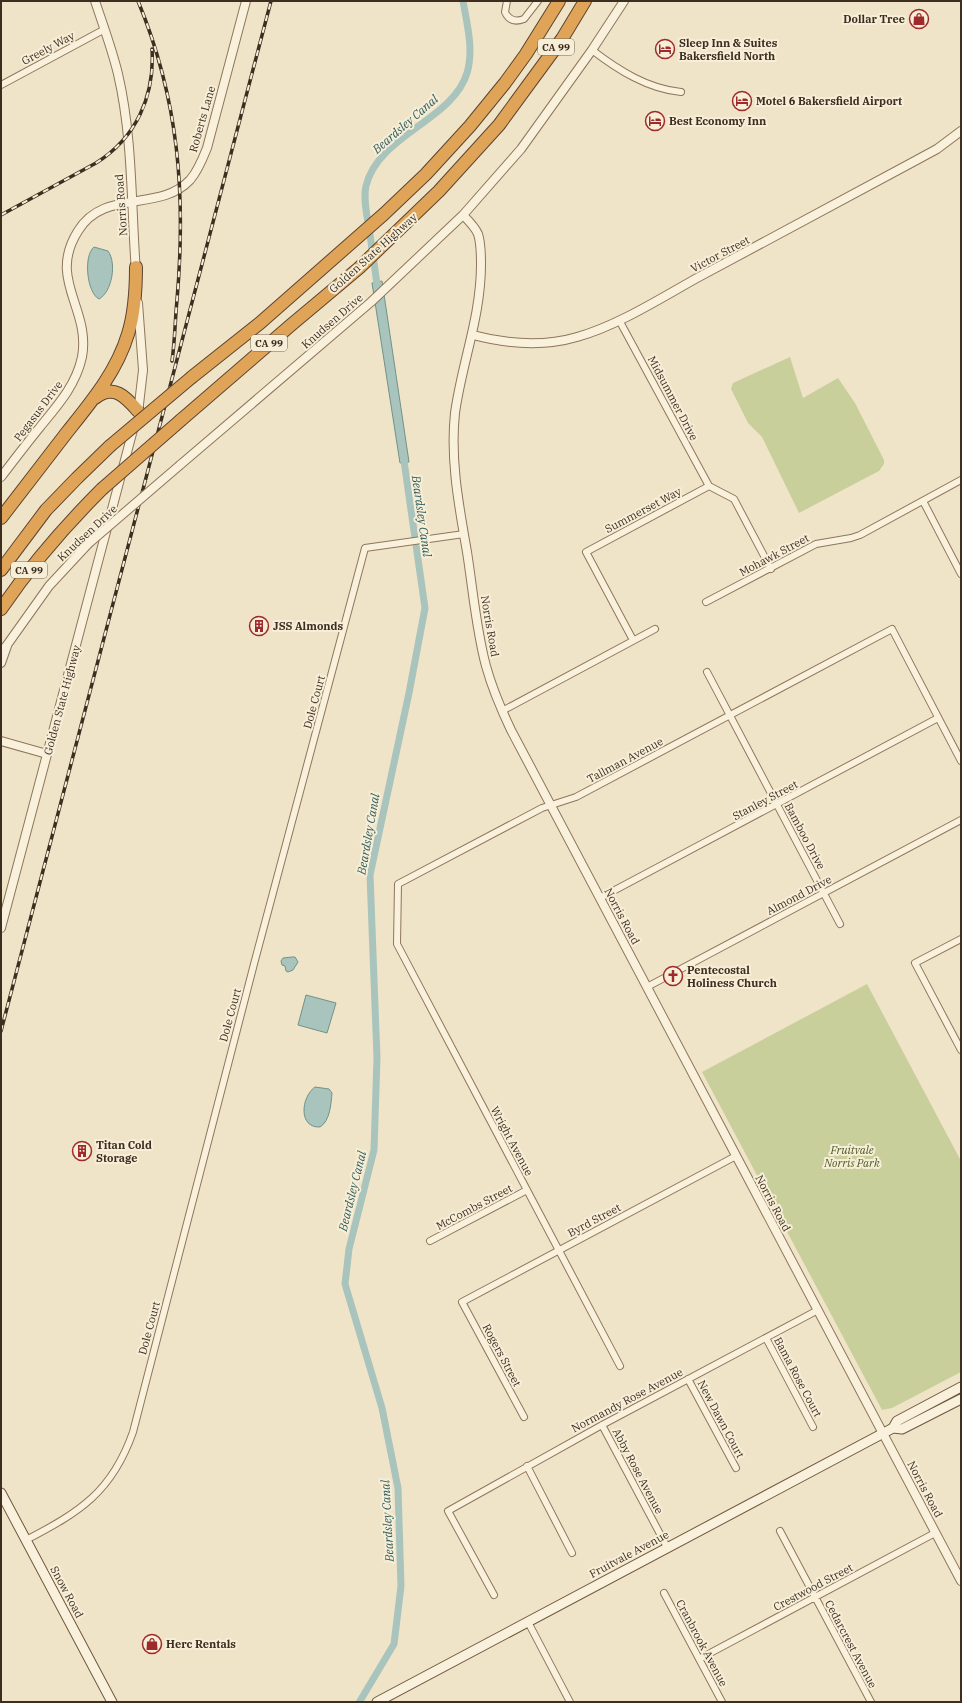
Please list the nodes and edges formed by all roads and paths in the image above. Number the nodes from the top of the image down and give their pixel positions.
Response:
1 (95, 1) edge
2 (246, 1) edge
3 (506, 1) edge
4 (538, 1) edge
5 (559, 1) edge
6 (585, 1) edge
7 (624, 1) edge
8 (105, 29) junction
9 (592, 50) junction
10 (1, 85) edge
11 (681, 92) dead end
12 (961, 131) edge
13 (131, 202) junction
14 (463, 215) junction
15 (136, 267) junction
16 (619, 320) junction
17 (473, 335) junction
18 (92, 401) junction
19 (138, 411) junction
20 (1, 477) edge
21 (961, 480) edge
22 (709, 486) junction
23 (922, 501) junction
24 (1, 518) edge
25 (464, 534) junction
26 (771, 569) junction
27 (1, 570) edge
28 (961, 574) edge
29 (706, 602) dead end
30 (1, 609) edge
31 (655, 629) dead end
32 (633, 640) junction
33 (8, 645) junction
34 (1, 652) edge
35 (1, 663) edge
36 (707, 672) dead end
37 (502, 711) junction
38 (730, 715) junction
39 (938, 718) junction
40 (1, 741) edge
41 (47, 754) junction
42 (961, 761) edge
43 (550, 804) junction
44 (777, 804) junction
45 (961, 820) edge
46 (824, 893) junction
47 (600, 898) junction
48 (398, 922) joint
49 (840, 924) dead end
50 (1, 928) edge
51 (961, 939) edge
52 (647, 987) junction
53 (961, 1050) edge
54 (736, 1156) junction
55 (527, 1190) junction
56 (430, 1241) dead end
57 (559, 1250) junction
58 (462, 1302) joint
59 (818, 1310) junction
60 (766, 1338) junction
61 (620, 1366) dead end
62 (688, 1379) junction
63 (961, 1387) edge
64 (961, 1399) edge
65 (524, 1417) dead end
66 (602, 1425) junction
67 (813, 1427) dead end
68 (893, 1428) junction
69 (882, 1433) junction
70 (527, 1466) junction
71 (736, 1468) dead end
72 (1, 1493) edge
73 (780, 1531) dead end
74 (936, 1533) junction
75 (26, 1540) junction
76 (667, 1547) junction
77 (572, 1553) dead end
78 (961, 1581) edge
79 (664, 1593) dead end
80 (494, 1595) dead end
81 (815, 1597) junction
82 (528, 1622) junction
83 (699, 1659) junction
84 (112, 1702) edge
85 (376, 1702) edge
86 (570, 1702) edge
87 (722, 1702) edge
88 (870, 1702) edge

1 - 8 street, Norris Road
2 - 13 street, Roberts Lane
3 - 4 street
5 - 27 highway, Golden State Highway / CA 99, bridge
6 - 30 highway, Golden State Highway / CA 99, bridge
7 - 9 street, Knudsen Drive
8 - 10 street, Greely Way
8 - 13 street, Norris Road
9 - 11 street
9 - 14 street, Knudsen Drive
12 - 16 street, Victor Street
13 - 15 street, Norris Road
13 - 20 street, Pegasus Drive
14 - 17 street, Norris Road
14 - 33 street, Knudsen Drive, bridge
15 - 18 highway
15 - 19 street, Norris Road
16 - 17 street, Victor Street
16 - 22 street, Midsummer Drive
17 - 25 street, Norris Road
18 - 19 highway
18 - 24 highway
19 - 41 street, Golden State Highway
21 - 23 street, Mohawk Street
22 - 26 street
22 - 32 street, Summerset Way
23 - 26 street, Mohawk Street
23 - 28 street
25 - 37 street, Norris Road
25 - 75 street, Dole Court
26 - 29 street, Mohawk Street
31 - 32 street
32 - 37 street
33 - 34 street, Knudsen Drive
33 - 35 street, Knudsen Drive
36 - 38 street, Bamboo Drive
37 - 43 street, Norris Road
38 - 39 street, Tallman Avenue
38 - 43 street, Tallman Avenue
38 - 44 street, Bamboo Drive
39 - 42 street
39 - 44 street, Stanley Street
40 - 41 street
41 - 50 street, Golden State Highway
43 - 47 street, Norris Road
43 - 48 street, Tallman Avenue
44 - 46 street, Bamboo Drive
44 - 47 street, Stanley Street
45 - 46 street, Almond Drive
46 - 49 street, Bamboo Drive
46 - 52 street, Almond Drive
47 - 52 street, Norris Road
48 - 55 street, Wright Avenue
51 - 53 street
52 - 54 street, Norris Road
54 - 57 street, Byrd Street
54 - 59 street, Norris Road
55 - 56 street, McCombs Street
55 - 57 street, Wright Avenue
57 - 58 street, Byrd Street
57 - 61 street, Wright Avenue
58 - 65 street, Rogers Street
59 - 60 street, Normandy Rose Avenue
59 - 69 street, Norris Road
60 - 62 street, Normandy Rose Avenue
60 - 67 street, Bama Rose Court
62 - 66 street, Normandy Rose Avenue
62 - 71 street, New Dawn Court
63 - 68 main road, Fruitvale Avenue
64 - 68 main road, Fruitvale Avenue
66 - 70 street, Normandy Rose Avenue
66 - 76 street, Abby Rose Avenue
68 - 69 main road, Fruitvale Avenue
69 - 74 street, Norris Road
69 - 76 main road, Fruitvale Avenue
70 - 77 street
70 - 80 street, Normandy Rose Avenue
72 - 75 main road, Snow Road
73 - 81 street, Cedarcrest Avenue
74 - 78 street, Norris Road
74 - 81 street, Crestwood Street
75 - 84 main road, Snow Road
76 - 82 main road, Fruitvale Avenue
79 - 83 street, Cranbrook Avenue
81 - 83 street, Crestwood Street
81 - 88 street, Cedarcrest Avenue
82 - 85 main road, Fruitvale Avenue
82 - 86 street
83 - 87 street, Cranbrook Avenue

